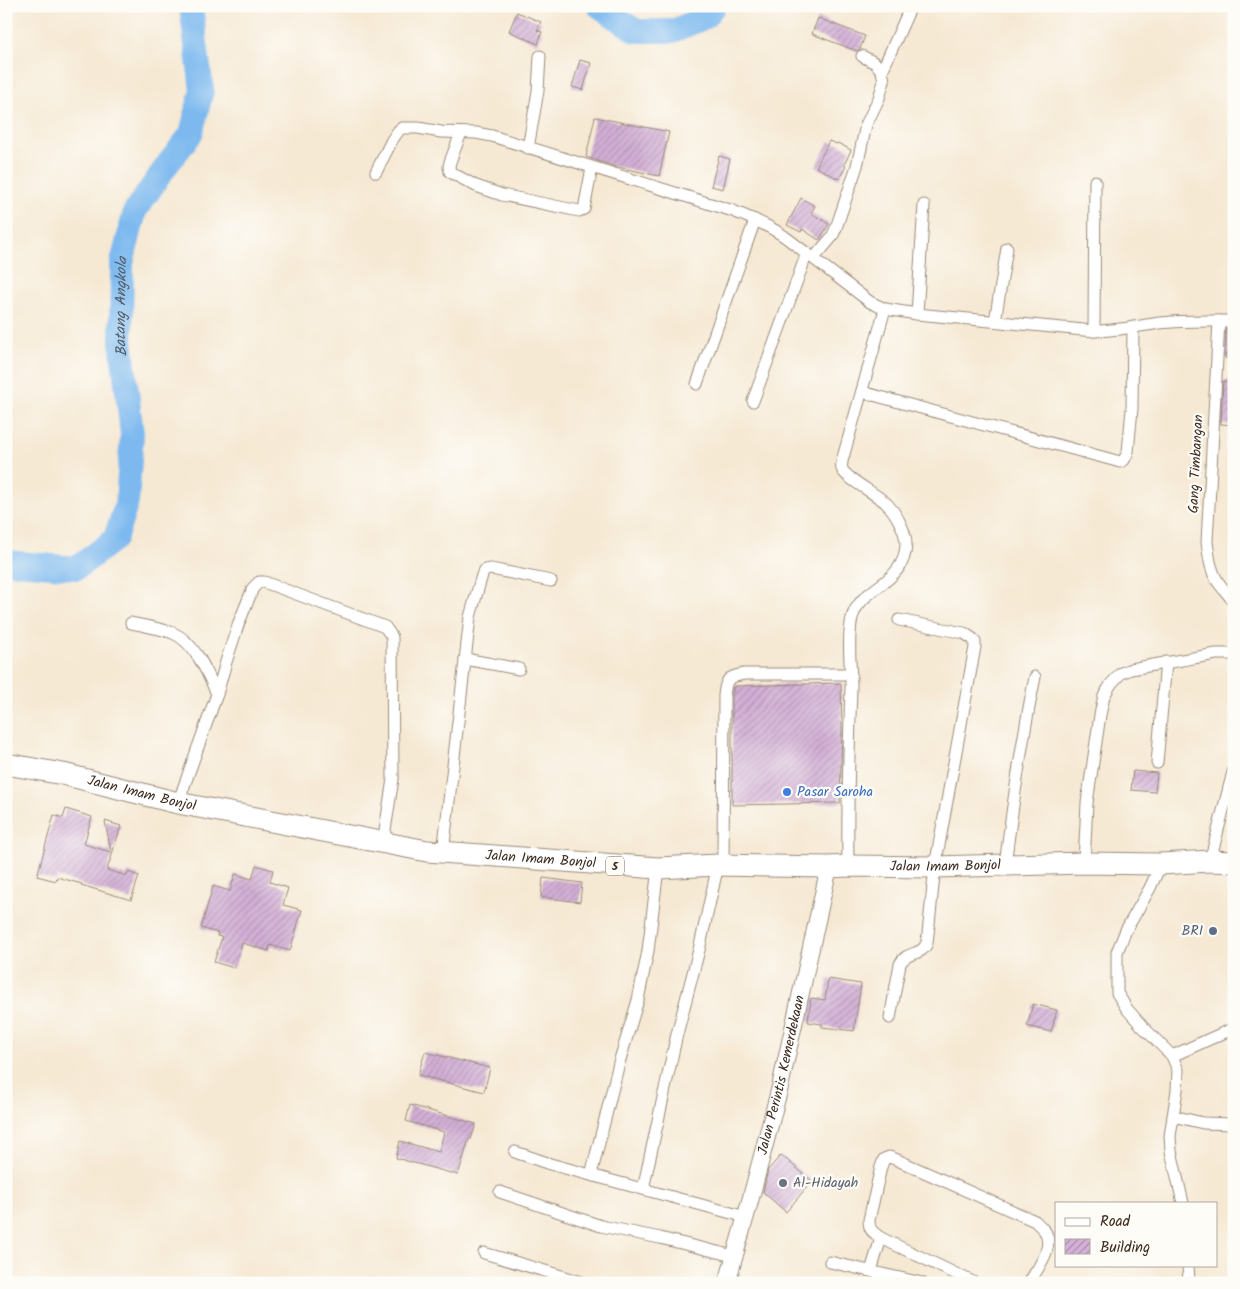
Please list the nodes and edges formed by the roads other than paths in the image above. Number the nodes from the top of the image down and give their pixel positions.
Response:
1 (911, 6) edge
2 (540, 56) dead end
3 (862, 56) dead end
4 (882, 71) junction
5 (461, 133) junction
6 (528, 148) junction
7 (592, 168) junction
8 (376, 172) dead end
9 (1095, 181) dead end
10 (924, 205) dead end
11 (755, 220) junction
12 (1007, 248) dead end
13 (811, 256) junction
14 (885, 309) junction
15 (916, 314) junction
16 (995, 321) junction
17 (1219, 321) junction
18 (1234, 321) edge
19 (1133, 327) junction
20 (1094, 331) junction
21 (697, 384) dead end
22 (862, 392) junction
23 (753, 401) dead end
24 (551, 581) dead end
25 (1234, 602) edge
26 (899, 620) dead end
27 (131, 623) dead end
28 (1234, 654) edge
29 (465, 659) junction
30 (1166, 662) junction
31 (519, 669) dead end
32 (851, 674) junction
33 (1035, 677) dead end
34 (217, 694) junction
35 (1157, 763) dead end
36 (6, 764) edge
37 (1234, 768) edge
38 (178, 804) junction
39 (383, 843) junction
40 (443, 853) junction
41 (1210, 861) junction
42 (1234, 862) edge
43 (1084, 863) junction
44 (1161, 864) junction
45 (721, 865) junction
46 (1005, 865) junction
47 (839, 866) junction
48 (935, 867) junction
49 (658, 868) junction
50 (890, 1018) dead end
51 (1232, 1029) dead end
52 (1172, 1056) junction
53 (1173, 1116) junction
54 (1234, 1124) edge
55 (515, 1152) dead end
56 (592, 1175) junction
57 (642, 1189) junction
58 (500, 1192) dead end
59 (1183, 1202) edge
60 (746, 1217) junction
61 (881, 1238) junction
62 (484, 1253) dead end
63 (734, 1256) junction
64 (830, 1262) dead end
65 (1188, 1266) edge
66 (871, 1271) junction
67 (955, 1273) junction
68 (586, 1283) edge
69 (727, 1283) edge
70 (922, 1283) edge
71 (948, 1283) edge
72 (975, 1283) edge
73 (1029, 1283) edge
74 (1189, 1283) edge

1 - 4 street
2 - 6 street
3 - 4 street
4 - 13 street
5 - 6 street
5 - 7 street
5 - 8 street
6 - 7 street
7 - 11 street
9 - 20 street
10 - 15 street
11 - 13 street
11 - 21 street
12 - 16 street
13 - 14 street
13 - 23 street
14 - 15 street
14 - 22 street
15 - 16 street
16 - 20 street
17 - 18 street
17 - 19 street
17 - 25 street, Gang Timbangan
19 - 20 street
19 - 22 street
22 - 32 street
24 - 29 street
26 - 48 street
27 - 34 street
28 - 30 street
29 - 31 street
29 - 40 street
30 - 35 street
30 - 43 street
32 - 45 street
32 - 47 street
33 - 46 street
34 - 38 street
34 - 39 street
36 - 38 highway, Jalan Imam Bonjol / 5
37 - 41 street
38 - 39 highway, Jalan Imam Bonjol / 5
39 - 40 highway, Jalan Imam Bonjol / 5
40 - 49 highway, Jalan Imam Bonjol / 5
41 - 42 highway, Jalan Imam Bonjol / 5
41 - 44 highway, Jalan Imam Bonjol / 5
43 - 44 highway, Jalan Imam Bonjol / 5
43 - 46 highway, Jalan Imam Bonjol / 5
44 - 52 street
45 - 47 highway, Jalan Imam Bonjol / 5
45 - 49 highway, Jalan Imam Bonjol / 5
45 - 57 street
46 - 48 highway, Jalan Imam Bonjol / 5
47 - 48 highway, Jalan Imam Bonjol / 5
47 - 60 street, Jalan Perintis Kemerdekaan
48 - 50 street
49 - 56 street
51 - 52 street
52 - 53 street
53 - 54 street
53 - 59 street
55 - 56 street
56 - 57 street
57 - 60 street
58 - 63 street
60 - 63 street, Jalan Perintis Kemerdekaan
61 - 66 street
61 - 67 street
61 - 73 street
62 - 68 street
63 - 69 street, Jalan Perintis Kemerdekaan
64 - 66 street
65 - 74 street
66 - 70 street
67 - 71 street
67 - 72 street

